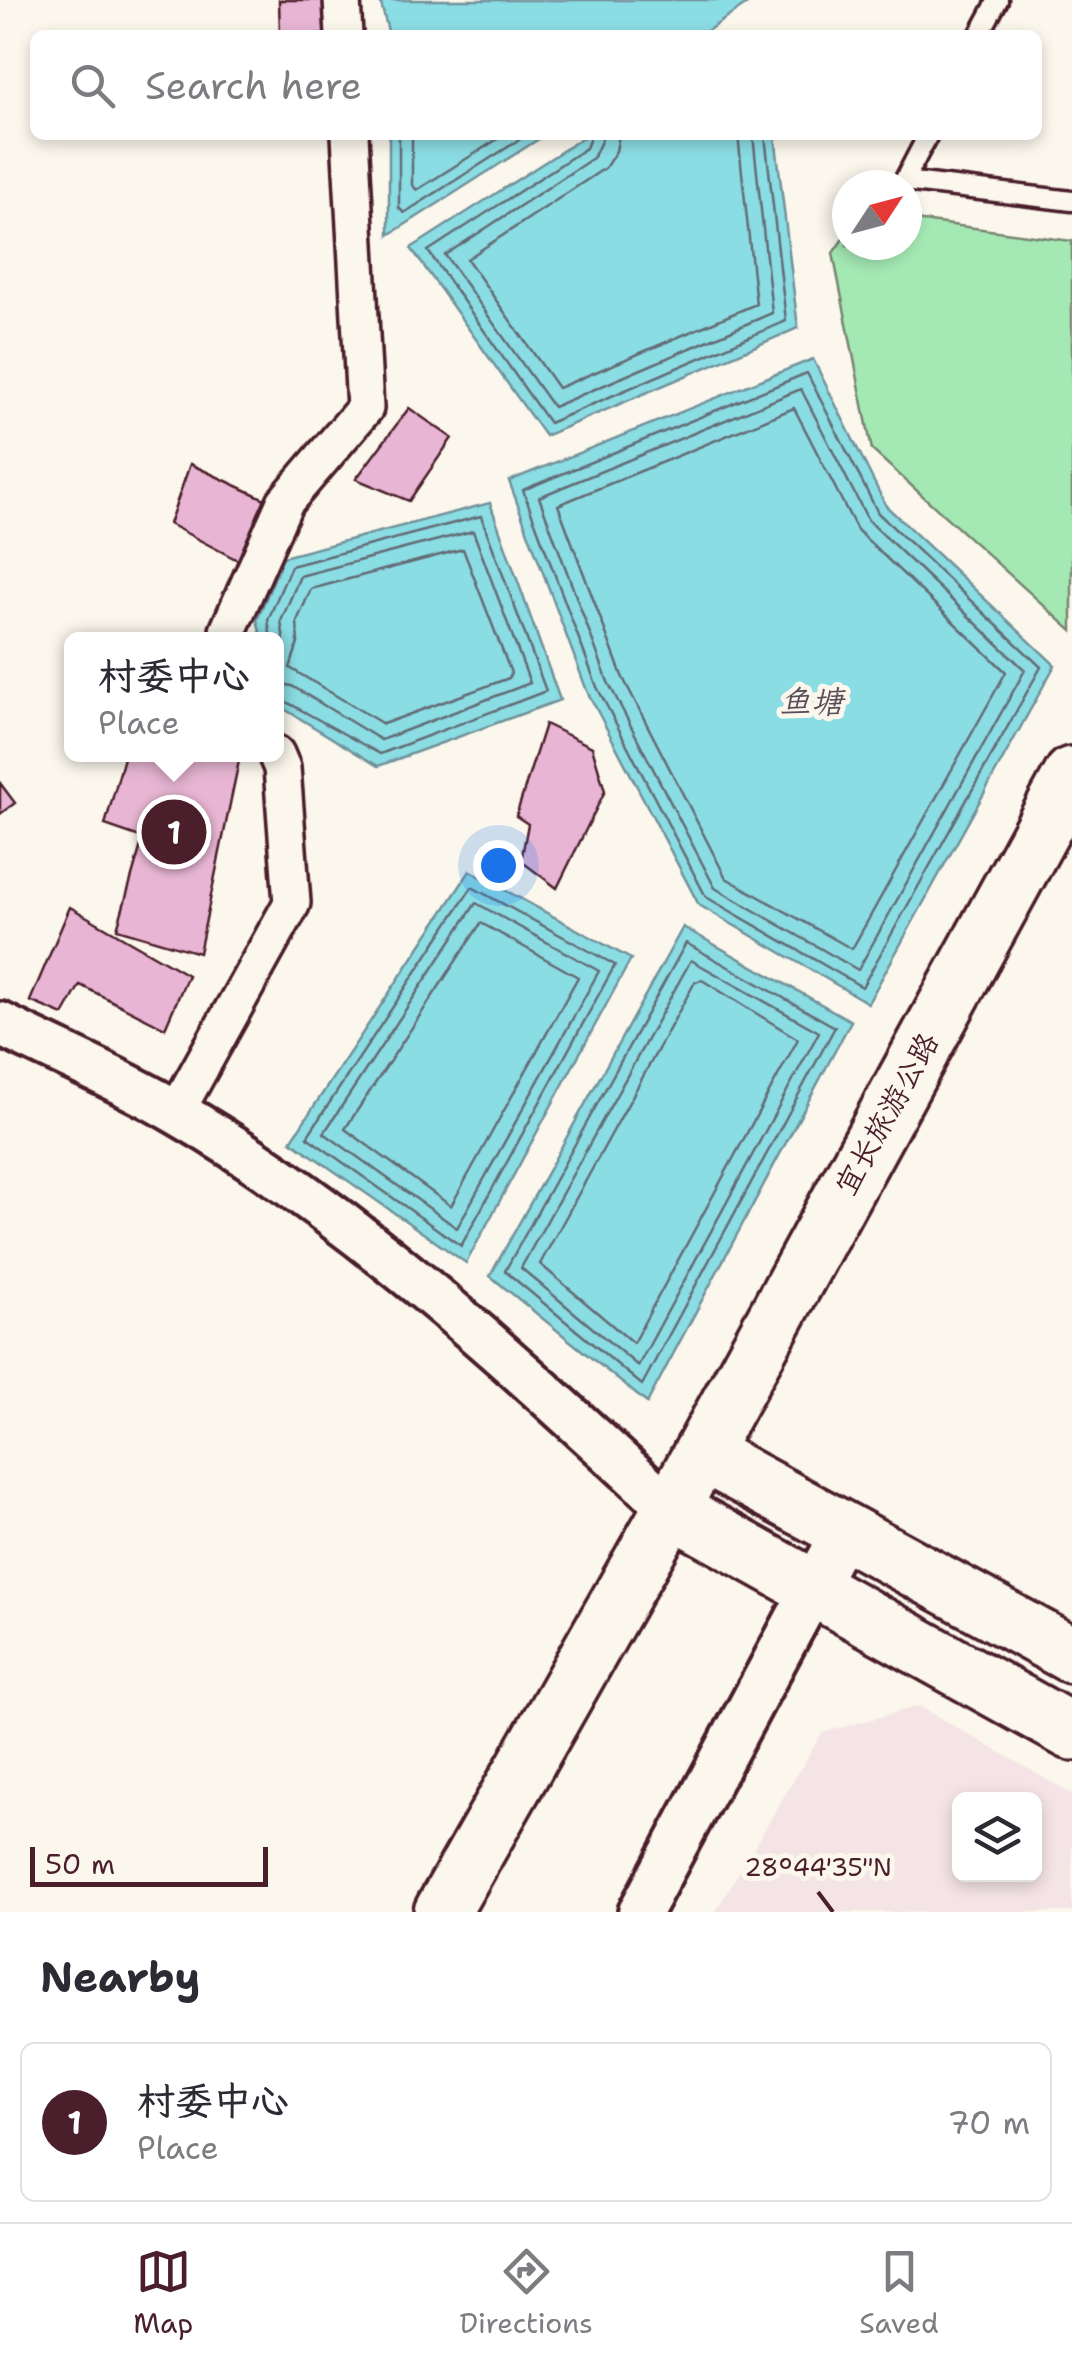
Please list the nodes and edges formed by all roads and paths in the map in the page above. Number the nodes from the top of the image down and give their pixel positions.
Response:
1 (342, 0) edge
2 (998, 0) edge
3 (344, 30) edge
4 (983, 30) edge
5 (350, 140) edge
6 (925, 140) edge
7 (1072, 201) edge
8 (228, 632) edge
9 (279, 762) edge
10 (1072, 775) edge
11 (1072, 848) edge
12 (0, 1024) edge
13 (176, 1112) junction
14 (717, 1461) junction
15 (687, 1517) junction
16 (844, 1530) junction
17 (812, 1587) junction
18 (1072, 1655) edge
19 (1072, 1732) edge
20 (442, 1912) edge
21 (482, 1912) edge
22 (640, 1912) edge

1 - 3 street
2 - 4 lane
5 - 8 street
6 - 7 lane
9 - 13 street
10 - 14 main road, 宜长旅游公路
11 - 14 main road, 宜长旅游公路
12 - 13 street
13 - 15 street
14 - 15 main road
14 - 16 main road
15 - 17 main road
15 - 20 main road
15 - 21 main road
16 - 17 street
16 - 18 main road
17 - 19 main road
17 - 22 street

